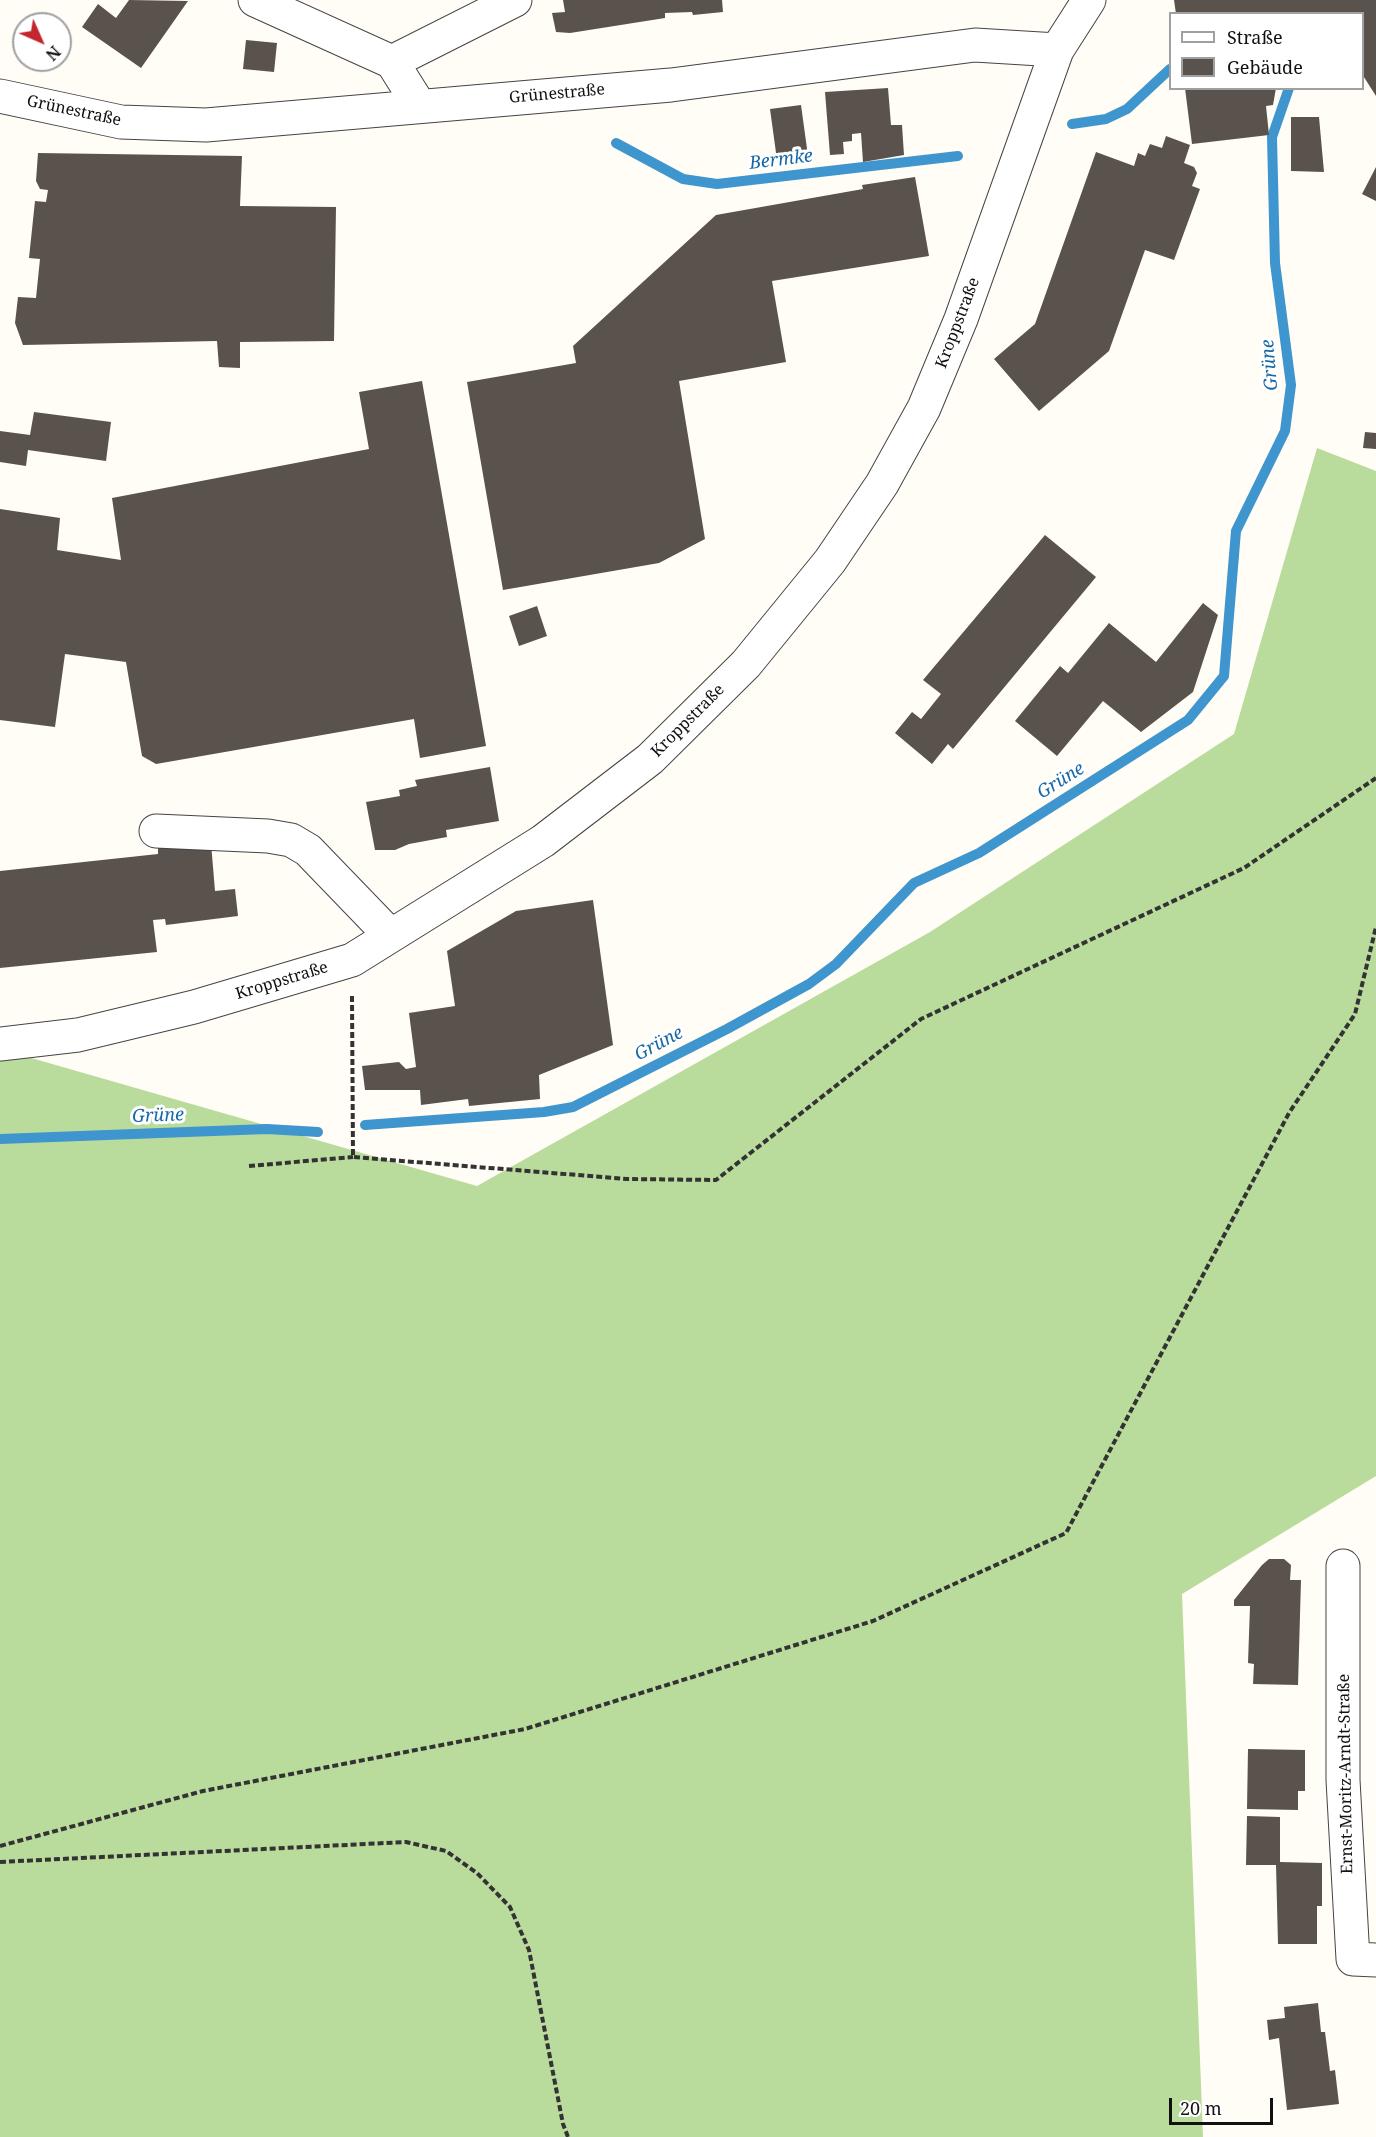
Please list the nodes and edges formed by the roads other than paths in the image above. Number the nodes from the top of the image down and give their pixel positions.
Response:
1 (255, 0) edge
2 (515, 0) edge
3 (1089, 0) edge
4 (1057, 50) junction
5 (392, 62) junction
6 (0, 96) edge
7 (419, 105) junction
8 (156, 831) dead end
9 (390, 935) junction
10 (0, 1044) edge
11 (1343, 1566) dead end
12 (1376, 1960) edge

1 - 5 street
2 - 5 street
3 - 4 street
4 - 7 street, Grünestraße
4 - 9 street, Kroppstraße
5 - 7 street
6 - 7 street, Grünestraße
8 - 9 street
9 - 10 street, Kroppstraße
11 - 12 street, Ernst-Moritz-Arndt-Straße

